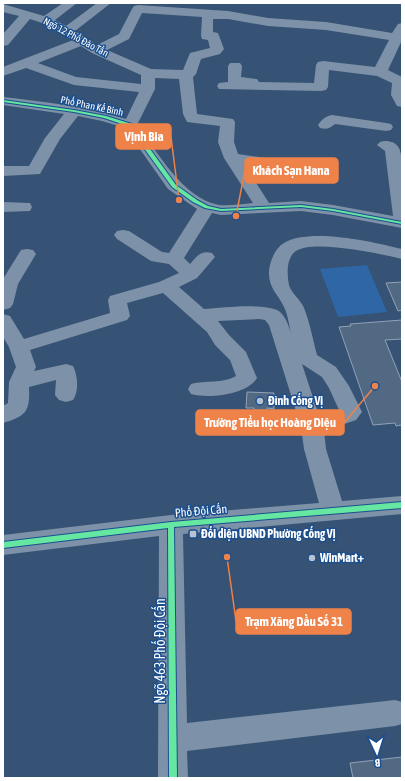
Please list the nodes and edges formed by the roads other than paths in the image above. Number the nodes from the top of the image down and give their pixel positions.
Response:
1 (70, 3) edge
2 (105, 3) edge
3 (140, 6) edge
4 (3, 8) edge
5 (229, 9) edge
6 (95, 11) junction
7 (28, 14) junction
8 (211, 14) junction
9 (46, 20) junction
10 (67, 30) junction
11 (399, 33) edge
12 (5, 38) edge
13 (82, 40) junction
14 (97, 50) junction
15 (235, 66) dead end
16 (12, 67) edge
17 (380, 72) junction
18 (148, 73) junction
19 (186, 75) junction
20 (400, 82) edge
21 (224, 86) dead end
22 (255, 86) junction
23 (286, 87) junction
24 (148, 89) junction
25 (3, 101) edge
26 (261, 101) dead end
27 (402, 103) edge
28 (74, 111) junction
29 (130, 125) junction
30 (325, 125) dead end
31 (386, 127) junction
32 (385, 144) junction
33 (402, 146) edge
34 (232, 158) junction
35 (259, 161) dead end
36 (3, 171) edge
37 (3, 207) edge
38 (24, 207) dead end
39 (206, 207) junction
40 (264, 208) junction
41 (402, 218) edge
42 (402, 223) edge
43 (123, 235) dead end
44 (27, 254) dead end
45 (402, 254) edge
46 (206, 257) dead end
47 (174, 259) junction
48 (191, 274) junction
49 (166, 286) junction
50 (3, 304) edge
51 (200, 314) junction
52 (3, 320) edge
53 (19, 346) junction
54 (19, 382) junction
55 (198, 389) dead end
56 (66, 395) dead end
57 (11, 409) edge
58 (312, 427) junction
59 (402, 505) edge
60 (333, 510) junction
61 (171, 525) junction
62 (3, 545) edge
63 (395, 713) dead end
64 (173, 739) junction
65 (173, 778) edge

1 - 6 street
1 - 9 street
2 - 6 street
3 - 8 street
3 - 14 street
4 - 7 street, Ngõ 12 Phố Đào Tấn
5 - 8 street
5 - 11 street
6 - 10 street
7 - 9 street, Ngõ 12 Phố Đào Tấn
7 - 12 street
8 - 19 street
9 - 10 street, Ngõ 12 Phố Đào Tấn
10 - 13 street, Ngõ 12 Phố Đào Tấn
11 - 17 street
13 - 14 street, Ngõ 12 Phố Đào Tấn
13 - 16 street
14 - 18 street, Ngõ 12 Phố Đào Tấn
15 - 22 street
16 - 24 street
17 - 20 street
17 - 23 street
18 - 19 street
18 - 24 street
19 - 34 street
20 - 27 street
21 - 22 street
22 - 23 street
23 - 26 street
24 - 29 street
25 - 28 street, Phố Phan Kế Bính
27 - 31 street
28 - 29 street, Phố Phan Kế Bính
28 - 36 street
29 - 39 street, Phố Phan Kế Bính
30 - 31 street
31 - 32 street
32 - 33 street
32 - 41 street
34 - 35 street
34 - 40 street
37 - 38 street
39 - 40 street, Phố Phan Kế Bính
39 - 47 street
40 - 42 street, Phố Phan Kế Bính
43 - 47 street
44 - 50 street
45 - 58 street
46 - 48 street
47 - 48 street
48 - 49 street
49 - 51 street
49 - 53 street
51 - 55 street
51 - 58 street
52 - 53 street
53 - 54 street
54 - 56 street
54 - 57 street
58 - 60 street
59 - 60 street, Phố Đội Cấn
60 - 61 street, Phố Đội Cấn
61 - 62 street, Phố Đội Cấn
61 - 64 street, Ngõ 463 Phố Đội Cấn
63 - 64 street
64 - 65 street, Ngõ 463 Phố Đội Cấn

